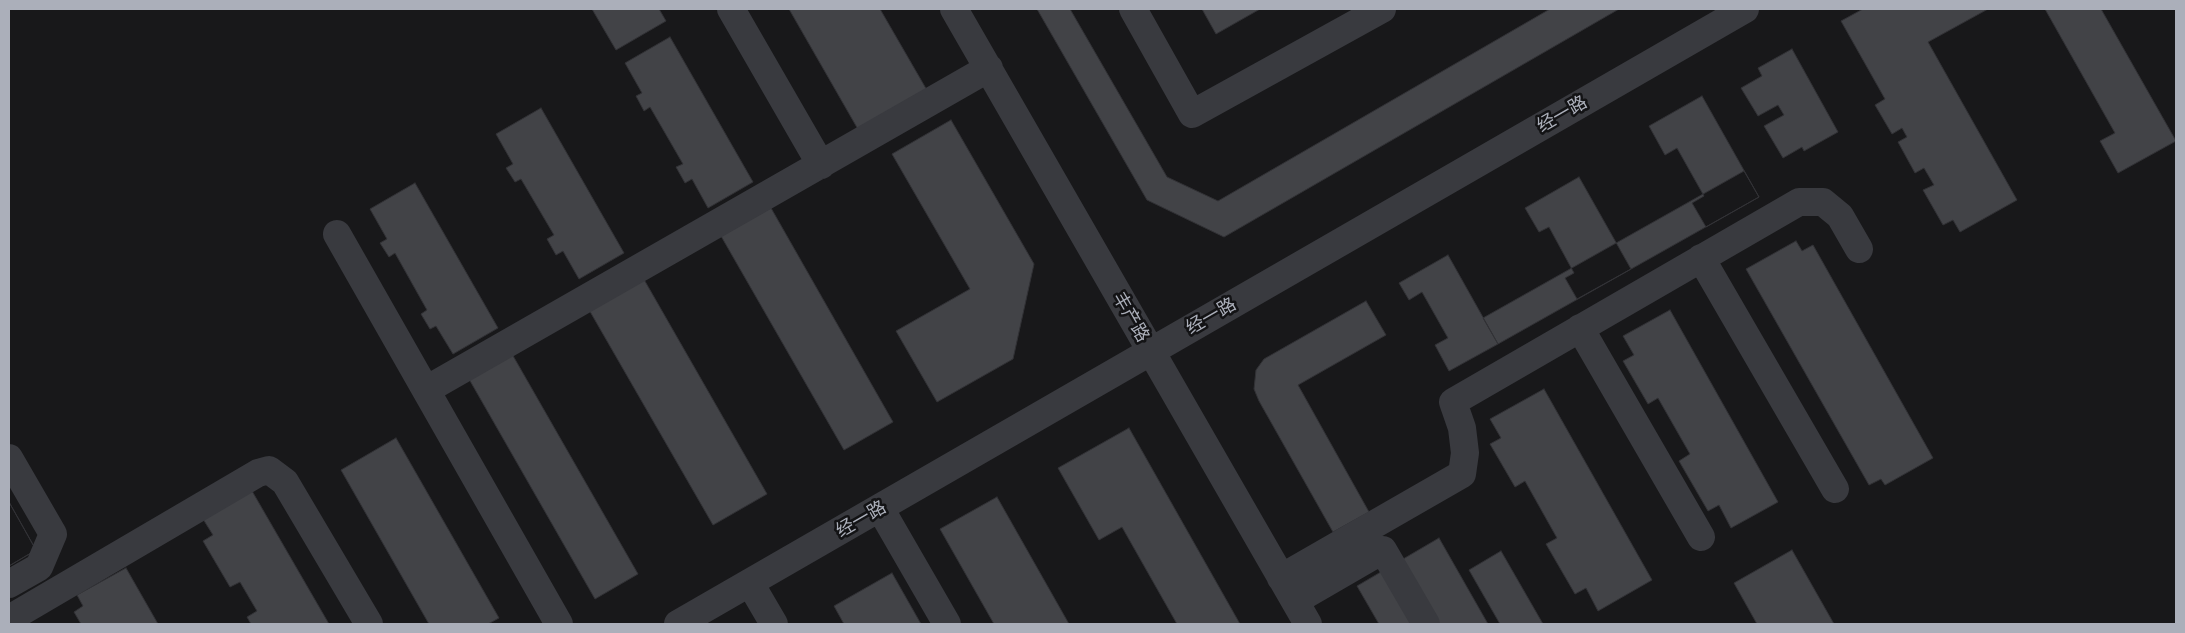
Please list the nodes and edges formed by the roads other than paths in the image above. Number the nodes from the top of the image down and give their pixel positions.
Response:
1 (731, 9) edge
2 (954, 9) edge
3 (1133, 9) edge
4 (1382, 9) edge
5 (1744, 9) edge
6 (989, 68) junction
7 (821, 165) junction
8 (337, 234) dead end
9 (1858, 249) dead end
10 (1701, 258) junction
11 (1580, 328) junction
12 (1151, 352) junction
13 (426, 390) junction
14 (9, 458) edge
15 (1835, 489) dead end
16 (880, 508) junction
17 (1701, 538) dead end
18 (1281, 578) junction
19 (750, 583) junction
20 (9, 584) edge
21 (1301, 613) edge
22 (9, 619) edge
23 (369, 624) edge
24 (559, 624) edge
25 (678, 624) edge
26 (774, 624) edge
27 (947, 624) edge
28 (1426, 624) edge

1 - 7 street
2 - 6 street, 丰产路
3 - 4 street
5 - 12 street, 经一路
6 - 7 street
6 - 12 street, 丰产路
7 - 13 street
8 - 13 street
9 - 10 street
10 - 11 street
10 - 15 street
11 - 17 street
11 - 18 street
12 - 16 street, 经一路
12 - 18 street, 丰产路
13 - 24 street
14 - 20 street
16 - 19 street, 经一路
16 - 27 street
18 - 21 street, 丰产路
19 - 25 street, 经一路
19 - 26 street
21 - 28 street
22 - 23 street

